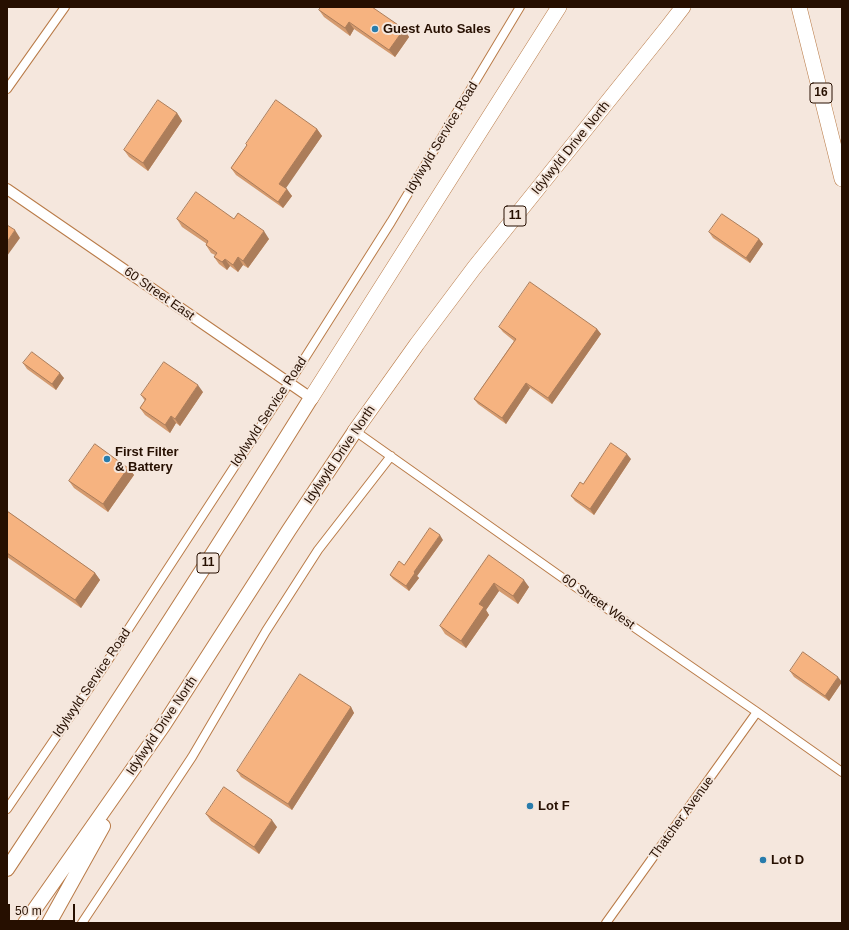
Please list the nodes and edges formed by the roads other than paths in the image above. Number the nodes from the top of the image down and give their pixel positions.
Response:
1 (65, 7) edge
2 (520, 7) edge
3 (558, 7) edge
4 (683, 7) edge
5 (799, 7) edge
6 (7, 89) edge
7 (842, 179) edge
8 (7, 189) edge
9 (289, 383) junction
10 (311, 398) junction
11 (355, 431) junction
12 (391, 456) junction
13 (757, 712) junction
14 (163, 726) junction
15 (842, 772) edge
16 (7, 809) edge
17 (7, 869) edge
18 (25, 923) edge
19 (49, 923) edge
20 (82, 923) edge
21 (606, 923) edge

1 - 6 street
2 - 9 street, Idylwyld Service Road
3 - 10 highway, 11
4 - 11 highway, Idylwyld Drive North / 11
5 - 7 highway, 16
8 - 9 street, 60 Street East
9 - 10 street, 60 Street East
9 - 16 street, Idylwyld Service Road
10 - 17 highway, 11
11 - 12 street, 60 Street West
11 - 14 highway, Idylwyld Drive North / 11
12 - 13 street, 60 Street West
12 - 20 street
13 - 15 street, 60 Street West
13 - 21 street, Thatcher Avenue
14 - 18 highway, Idylwyld Drive North / 11
14 - 19 highway

